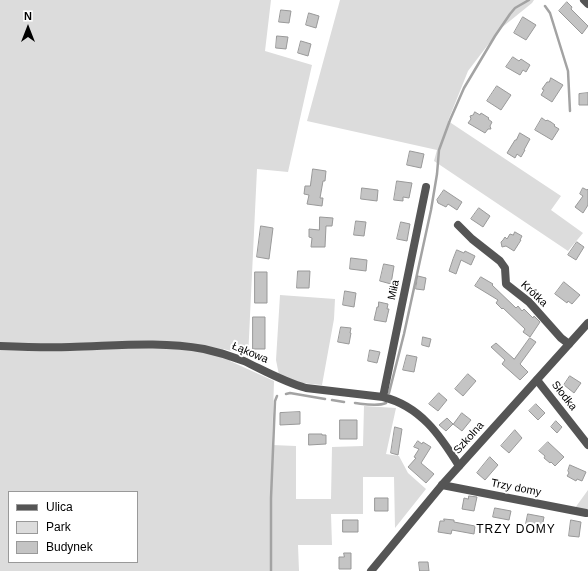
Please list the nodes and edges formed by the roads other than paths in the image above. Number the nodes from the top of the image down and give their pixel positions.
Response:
1 (584, 0) edge
2 (588, 4) edge
3 (426, 187) dead end
4 (458, 225) dead end
5 (588, 323) edge
6 (569, 344) junction
7 (0, 346) edge
8 (537, 380) junction
9 (382, 397) junction
10 (588, 446) edge
11 (459, 466) junction
12 (442, 485) junction
13 (586, 513) dead end
14 (371, 571) edge

1 - 2 street
3 - 9 street, Miła
4 - 6 street, Krótka
5 - 6 street, Szkolna
6 - 8 street, Szkolna
7 - 9 street, Łąkowa
8 - 10 street, Słodka
8 - 11 street, Szkolna
9 - 11 street, Łąkowa
11 - 12 street, Szkolna
12 - 13 street, Trzy domy
12 - 14 street, Szkolna

